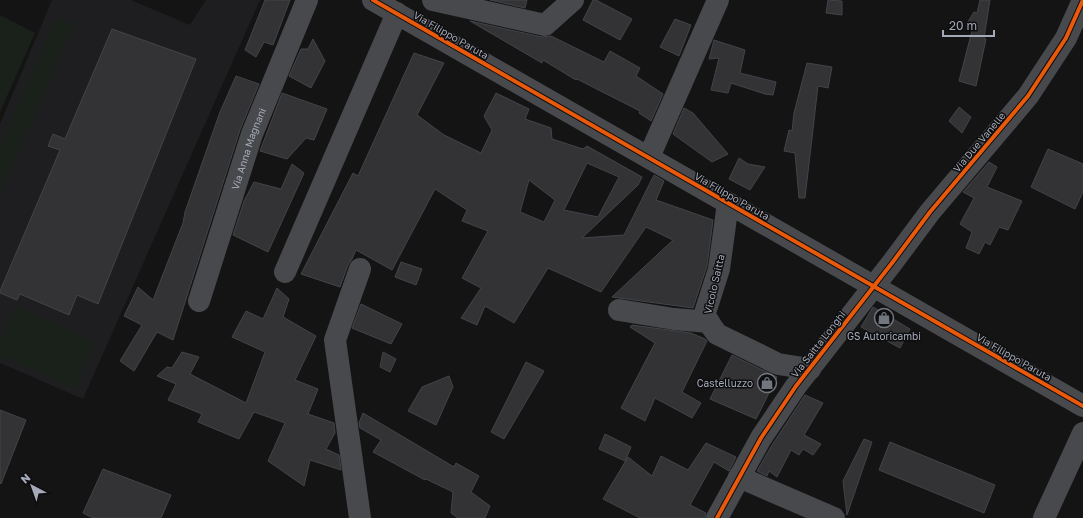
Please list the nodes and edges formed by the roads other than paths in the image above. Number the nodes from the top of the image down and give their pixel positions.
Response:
1 (307, 0) edge
2 (373, 0) edge
3 (426, 0) edge
4 (434, 0) edge
5 (573, 0) edge
6 (718, 0) edge
7 (1083, 0) edge
8 (404, 18) junction
9 (649, 158) junction
10 (728, 203) junction
11 (360, 269) dead end
12 (285, 272) dead end
13 (874, 286) junction
14 (199, 301) dead end
15 (619, 310) dead end
16 (709, 322) junction
17 (810, 369) junction
18 (1083, 406) edge
19 (1083, 433) edge
20 (739, 477) junction
21 (360, 518) edge
22 (717, 518) edge
23 (834, 518) edge
24 (1044, 518) edge

1 - 14 street, Via Anna Magnani
2 - 8 street, Via Filippo Paruta
3 - 8 street
4 - 5 street
6 - 9 street
7 - 13 street, Via Due Vanelle
8 - 9 street, Via Filippo Paruta
8 - 12 street
9 - 10 street, Via Filippo Paruta
10 - 13 street, Via Filippo Paruta
10 - 16 street, Vicolo Saitta
11 - 21 street
13 - 17 street, Via Saitta Longhi
13 - 18 street, Via Filippo Paruta
15 - 16 street
16 - 17 street, Vicolo Saitta
17 - 20 street, Via Saitta Longhi
19 - 24 street
20 - 22 street, Via Saitta Longhi
20 - 23 street

